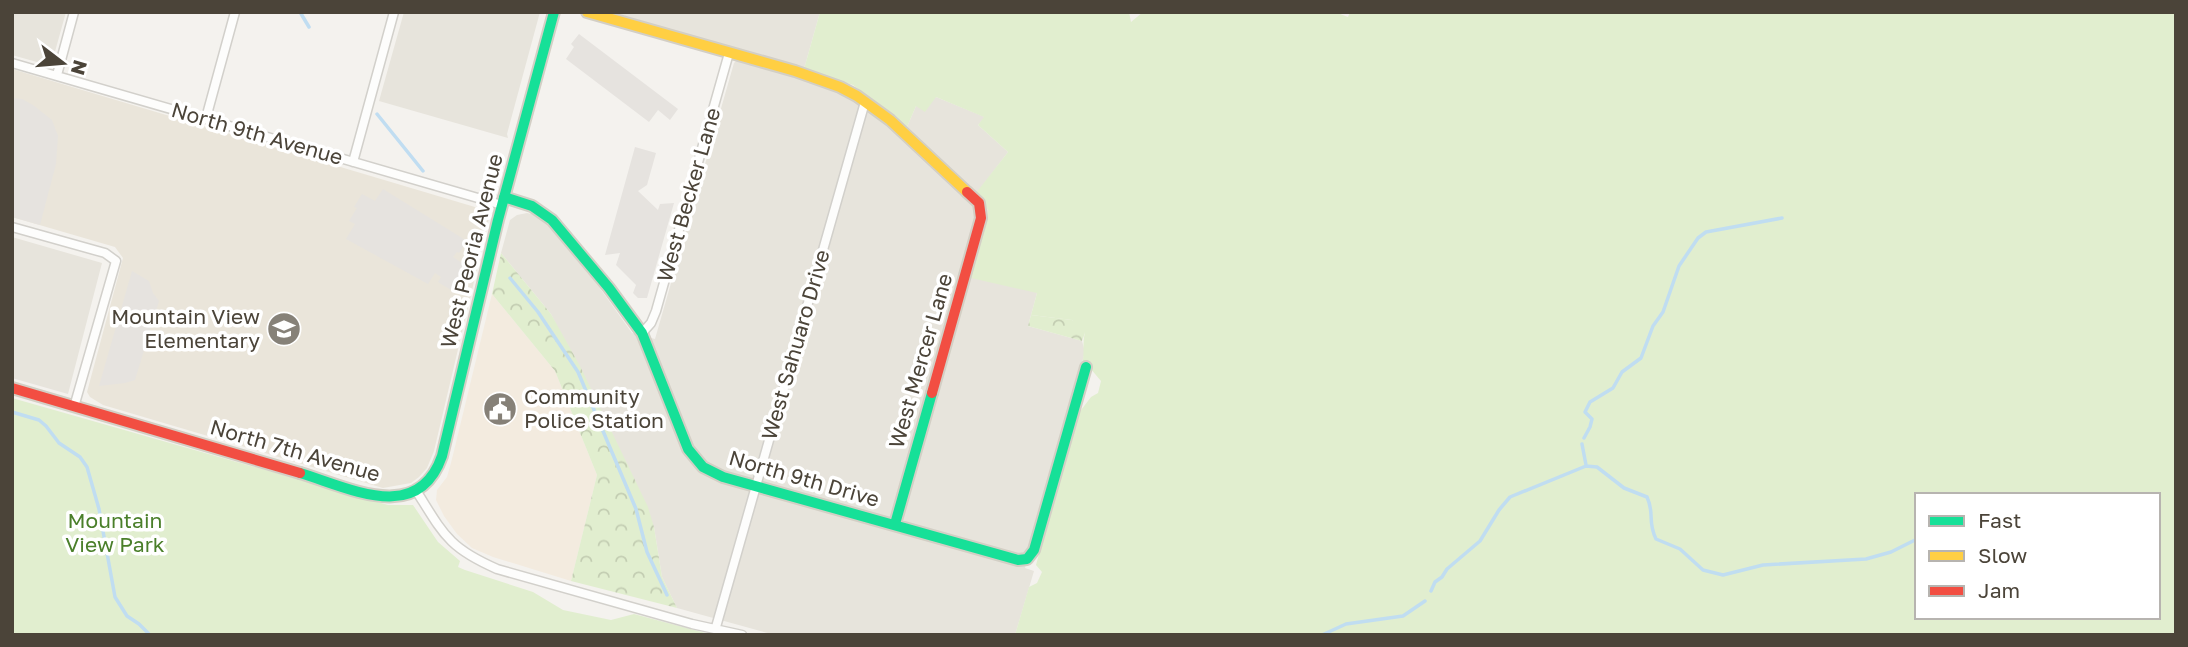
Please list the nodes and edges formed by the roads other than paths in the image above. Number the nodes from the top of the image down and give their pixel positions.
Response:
1 (74, 12) edge
2 (235, 12) edge
3 (394, 12) edge
4 (555, 12) edge
5 (587, 12) edge
6 (729, 53) junction
7 (12, 63) edge
8 (57, 75) junction
9 (865, 102) junction
10 (206, 118) junction
11 (353, 162) junction
12 (503, 201) junction
13 (12, 227) edge
14 (642, 333) junction
15 (1086, 367) dead end
16 (12, 388) edge
17 (74, 407) junction
18 (757, 485) junction
19 (417, 492) junction
20 (895, 524) junction
21 (716, 627) junction
22 (742, 635) edge

1 - 8 street
2 - 10 street
3 - 11 street
4 - 12 street, West Peoria Avenue
5 - 6 street
6 - 9 street
6 - 14 street, West Becker Lane
7 - 8 street, North 9th Avenue
8 - 10 street, North 9th Avenue
9 - 18 street, West Sahuaro Drive
9 - 20 street, West Mercer Lane
10 - 11 street, North 9th Avenue
11 - 12 street, North 9th Avenue
12 - 14 street, North 9th Drive
12 - 19 street, West Peoria Avenue
13 - 17 street
14 - 18 street, North 9th Drive
15 - 20 street, North 9th Drive
16 - 17 street, North 7th Avenue
17 - 19 street, North 7th Avenue
18 - 20 street, North 9th Drive
18 - 21 street, West Sahuaro Drive
19 - 21 street
21 - 22 street

